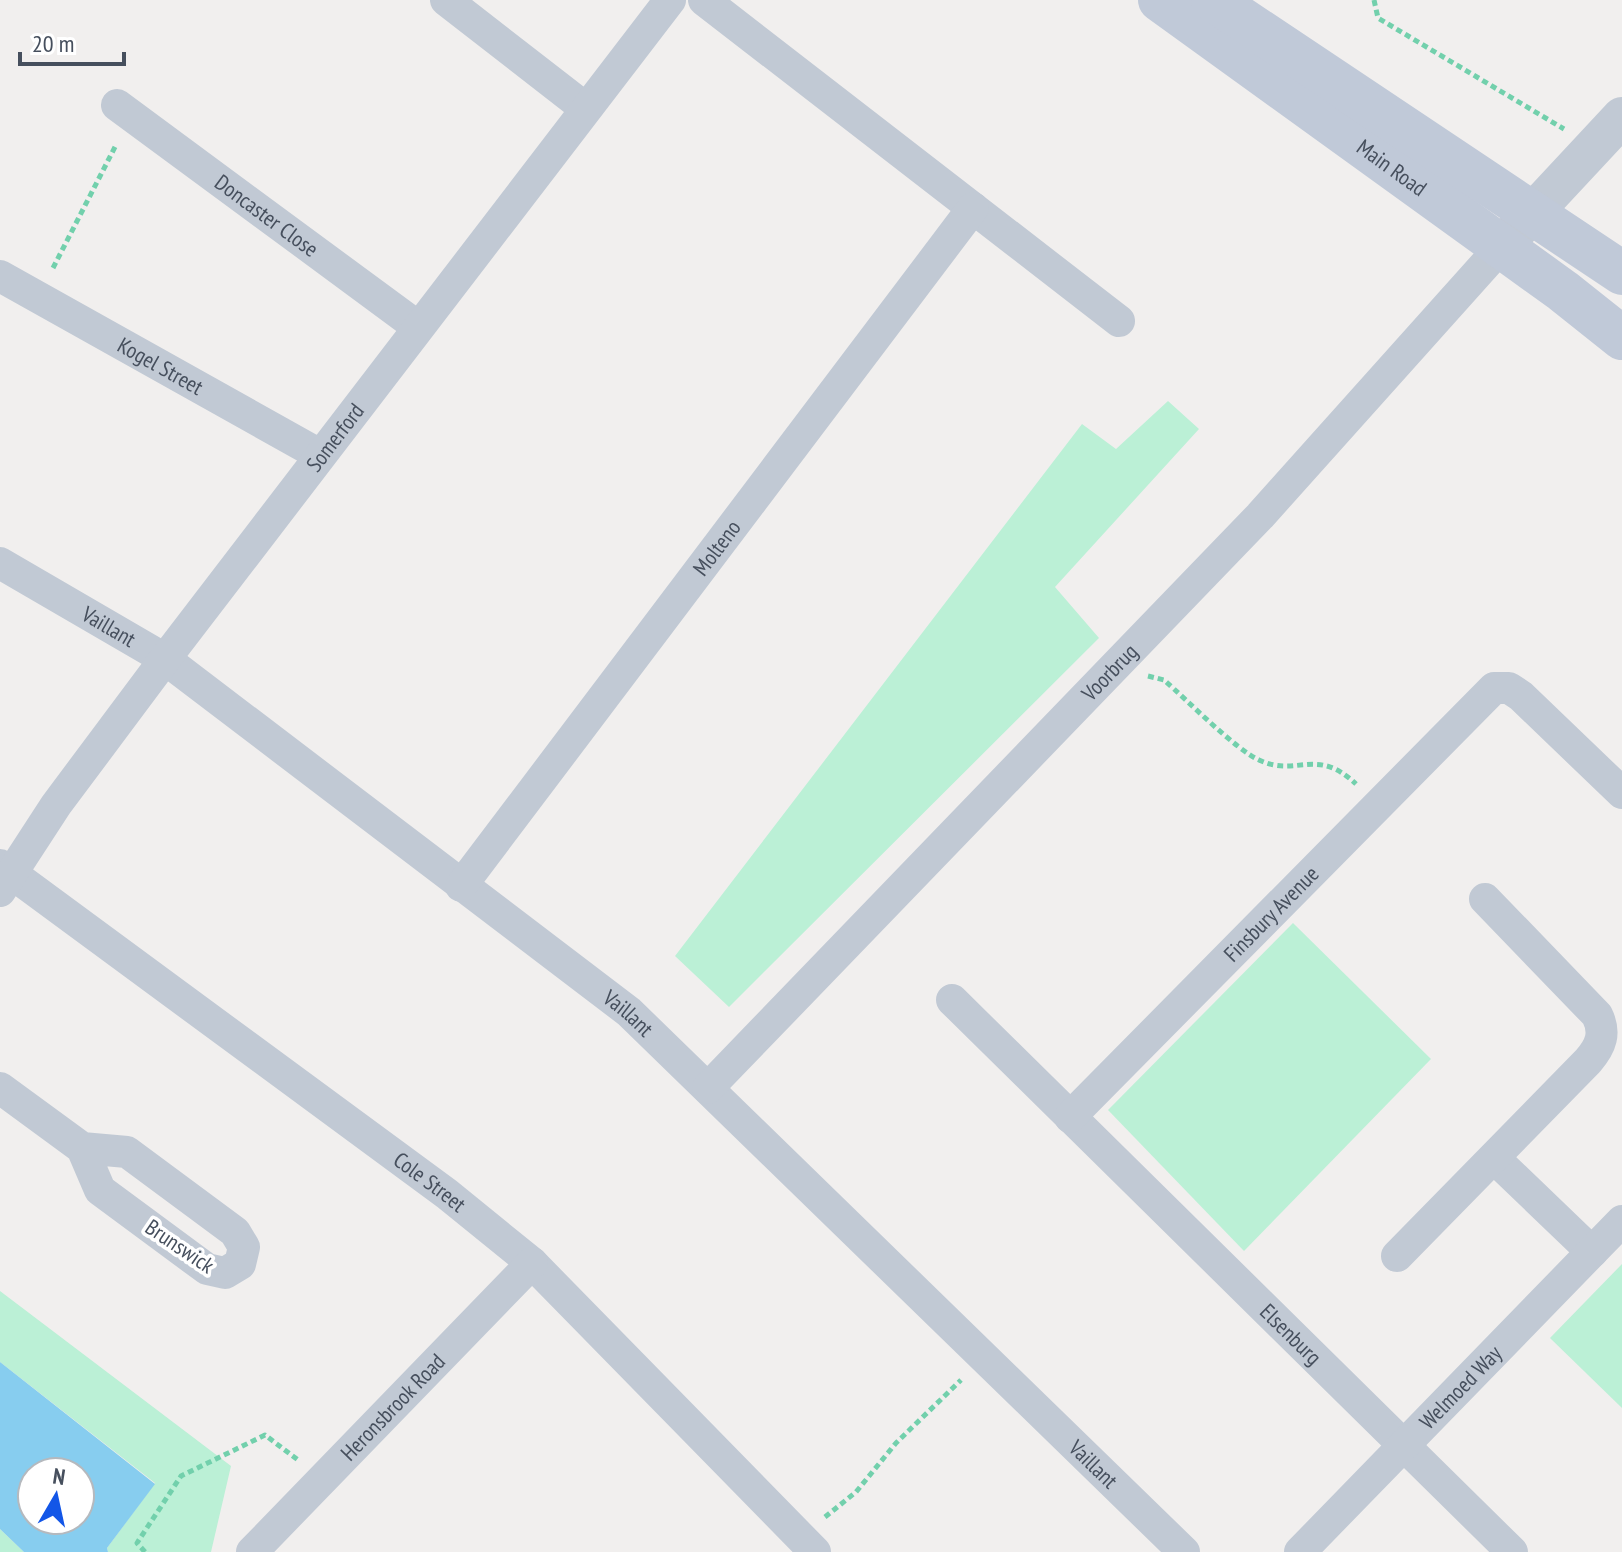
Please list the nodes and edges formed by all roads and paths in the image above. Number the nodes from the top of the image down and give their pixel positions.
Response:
1 (446, 0) edge
2 (704, 0) edge
3 (1160, 0) edge
4 (1213, 0) edge
5 (1374, 0) edge
6 (666, 4) edge
7 (585, 108) junction
8 (124, 111) joint
9 (1622, 117) edge
10 (1593, 146) junction
11 (973, 208) junction
12 (1532, 211) junction
13 (1500, 248) junction
14 (1622, 273) edge
15 (0, 276) edge
16 (38, 297) junction
17 (1119, 321) dead end
18 (418, 327) junction
19 (1622, 338) edge
20 (320, 455) junction
21 (0, 563) edge
22 (165, 659) junction
23 (1117, 667) junction
24 (1622, 793) edge
25 (1377, 805) junction
26 (4, 876) edge
27 (461, 886) junction
28 (1485, 899) dead end
29 (952, 1000) dead end
30 (0, 1088) edge
31 (708, 1088) junction
32 (1070, 1117) junction
33 (82, 1148) junction
34 (1494, 1158) junction
35 (1622, 1221) edge
36 (1592, 1252) junction
37 (1397, 1256) dead end
38 (532, 1263) junction
39 (984, 1357) junction
40 (1404, 1446) junction
41 (324, 1478) junction
42 (804, 1548) edge
43 (145, 1552) edge
44 (252, 1552) edge
45 (1184, 1552) edge
46 (1300, 1552) edge
47 (1512, 1552) edge

1 - 7 street
2 - 11 street
3 - 13 main road, Main Road
4 - 12 main road, Main Road
5 - 10 path
6 - 7 street, Somerford
7 - 18 street, Somerford
8 - 16 path
8 - 18 street, Doncaster Close
9 - 10 street
10 - 12 street
11 - 17 street
11 - 27 street, Molteno
12 - 13 street
12 - 14 main road, Main Road
13 - 19 main road, Main Road
13 - 23 street, Voorbrug
15 - 16 street, Kogel Street
16 - 20 street, Kogel Street
18 - 20 street, Somerford
20 - 22 street, Somerford
21 - 22 street, Vaillant
22 - 26 street, Somerford
22 - 27 street, Vaillant
23 - 25 path
23 - 31 street, Voorbrug
24 - 25 street, Finsbury Avenue
25 - 32 street, Finsbury Avenue
26 - 38 street, Cole Street
27 - 31 street, Vaillant
28 - 34 street
29 - 32 street, Elsenburg
30 - 33 street
31 - 39 street, Vaillant
32 - 40 street, Elsenburg
33 - 33 street, Brunswick
34 - 36 street
34 - 37 street
35 - 36 street, Welmoed Way
36 - 40 street, Welmoed Way
38 - 41 street, Heronsbrook Road
38 - 42 street, Cole Street
39 - 42 path
39 - 45 street, Vaillant
40 - 46 street, Welmoed Way
40 - 47 street, Elsenburg
41 - 43 path
41 - 44 street, Heronsbrook Road

